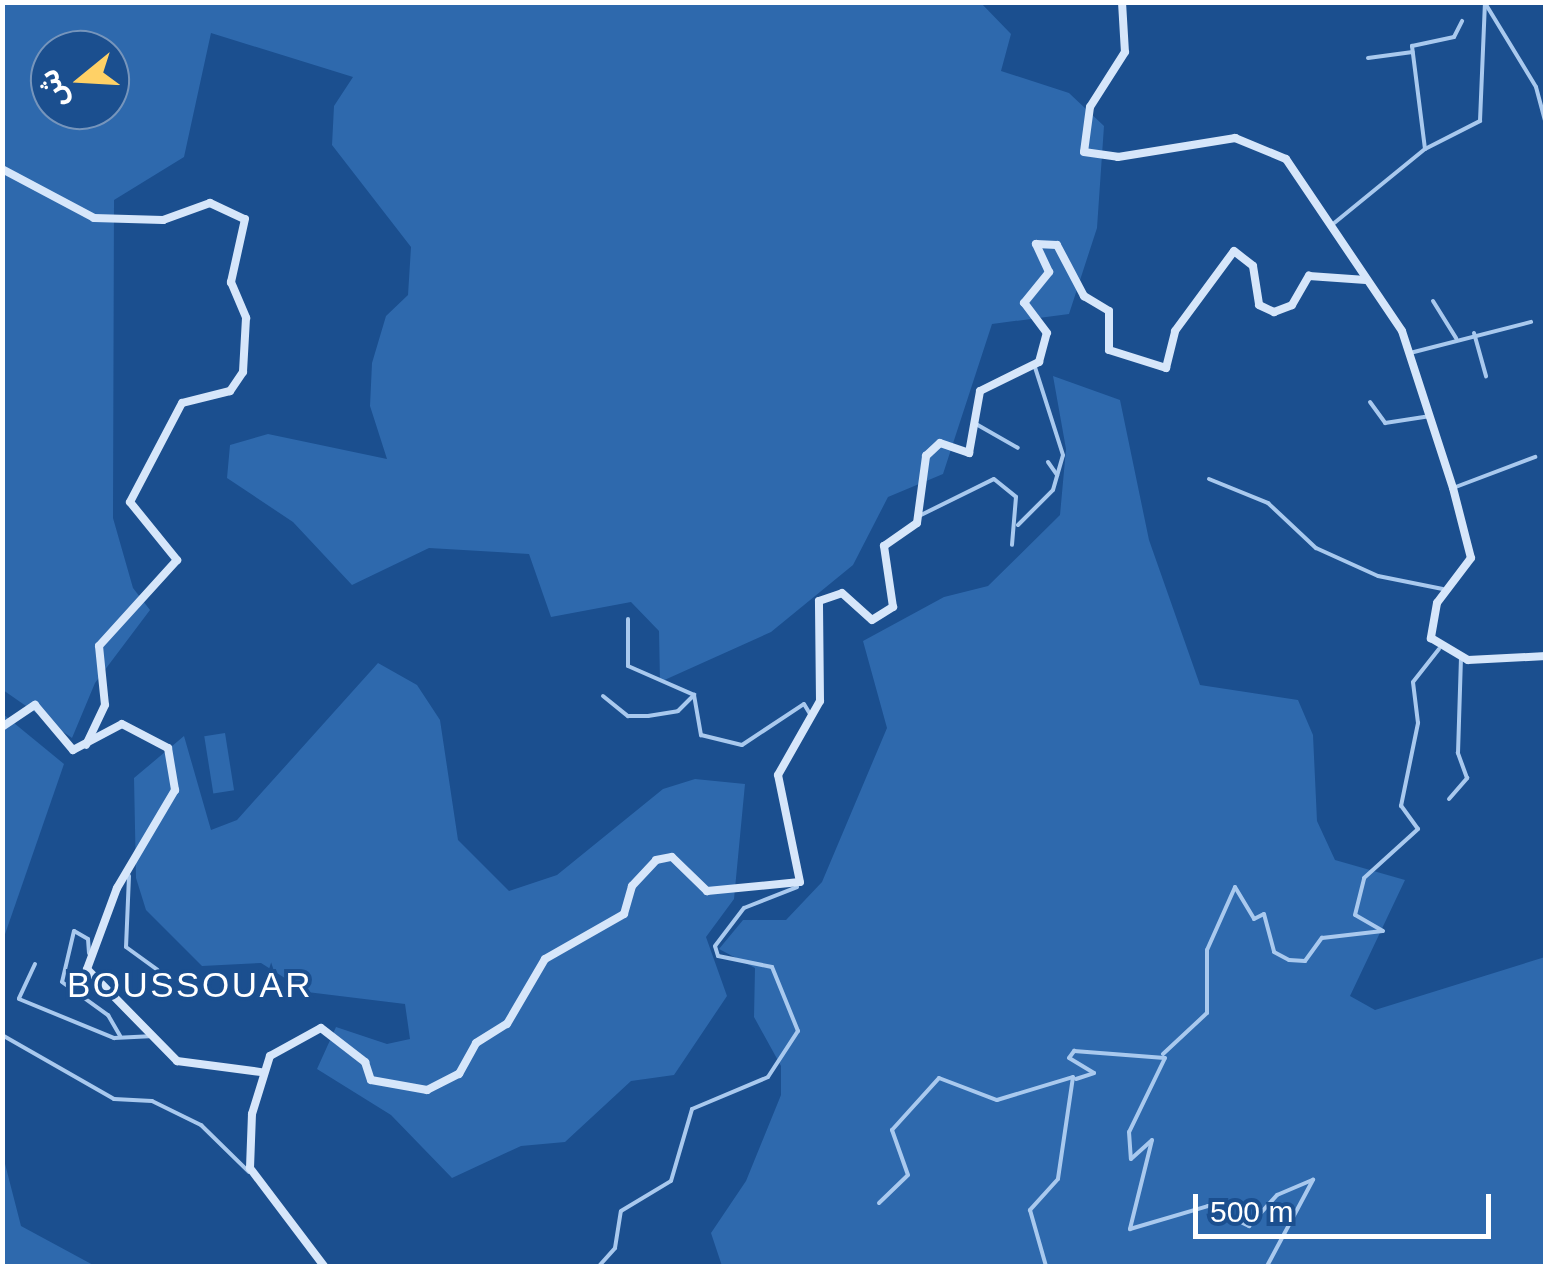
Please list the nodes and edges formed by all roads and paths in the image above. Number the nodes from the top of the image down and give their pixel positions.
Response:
1 (1122, 2) edge
2 (1462, 21) dead end
3 (1413, 52) junction
4 (1368, 58) dead end
5 (1546, 125) edge
6 (1425, 149) junction
7 (2, 169) edge
8 (1329, 227) junction
9 (1366, 280) junction
10 (1433, 302) dead end
11 (1531, 322) dead end
12 (1474, 333) junction
13 (1456, 338) junction
14 (1410, 352) junction
15 (1035, 368) junction
16 (1486, 376) dead end
17 (1370, 402) dead end
18 (1430, 416) junction
19 (976, 424) junction
20 (1018, 448) dead end
21 (1535, 458) dead end
22 (1048, 462) dead end
23 (1209, 479) dead end
24 (1058, 480) junction
25 (1453, 488) junction
26 (920, 515) junction
27 (1018, 525) junction
28 (1012, 545) dead end
29 (1448, 590) junction
30 (628, 619) dead end
31 (1439, 649) junction
32 (1546, 656) edge
33 (1461, 658) junction
34 (694, 695) junction
35 (604, 696) dead end
36 (812, 719) junction
37 (2, 727) edge
38 (86, 745) junction
39 (1449, 799) dead end
40 (129, 871) junction
41 (797, 887) junction
42 (89, 953) junction
43 (34, 964) dead end
44 (158, 970) dead end
45 (2, 1036) edge
46 (148, 1036) junction
47 (124, 1039) junction
48 (1163, 1054) junction
49 (261, 1072) junction
50 (1076, 1078) junction
51 (253, 1176) junction
52 (880, 1203) dead end
53 (324, 1266) edge
54 (599, 1266) edge
55 (1046, 1266) edge
56 (1267, 1266) edge

1 - 8 street
2 - 3 street
3 - 4 street
3 - 6 street
5 - 6 street
6 - 8 street
7 - 38 street
8 - 9 street
9 - 14 street
9 - 15 street
10 - 13 street
11 - 12 street
12 - 13 street
12 - 16 street
13 - 14 street
14 - 18 street
15 - 19 street
15 - 24 street
17 - 18 street
18 - 25 street
19 - 20 street
19 - 26 street
21 - 25 street
22 - 24 street
23 - 29 street
24 - 27 street
25 - 29 street
26 - 27 street
26 - 36 street
27 - 28 street
29 - 31 street
30 - 34 street
31 - 33 street
31 - 48 street
32 - 33 street
33 - 39 street
34 - 35 street
34 - 36 street
36 - 41 street
37 - 38 street
38 - 40 street
40 - 42 street
40 - 44 street
41 - 49 street
41 - 54 street
42 - 46 street
42 - 47 street
43 - 47 street
45 - 51 street
46 - 47 street
46 - 49 street
48 - 50 street
48 - 56 street
49 - 51 street
50 - 52 street
50 - 55 street
51 - 53 street

